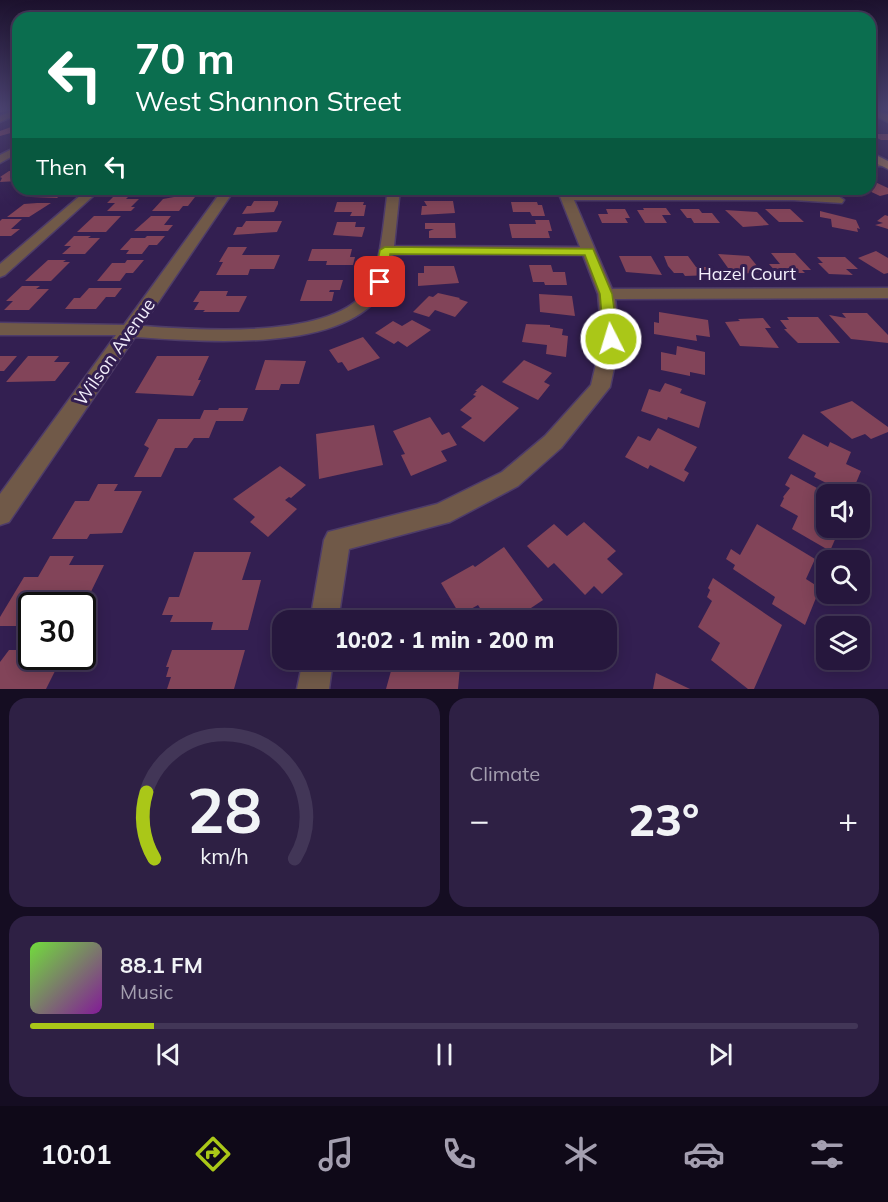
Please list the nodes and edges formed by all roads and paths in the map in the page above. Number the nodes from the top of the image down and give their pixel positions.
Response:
1 (88, 195) edge
2 (225, 195) edge
3 (393, 195) edge
4 (566, 195) edge
5 (717, 195) edge
6 (838, 200) dead end
7 (385, 250) junction
8 (589, 251) junction
9 (0, 272) edge
10 (888, 293) edge
11 (606, 294) junction
12 (0, 329) edge
13 (130, 332) junction
14 (0, 514) edge
15 (326, 610) edge
16 (316, 670) edge
17 (313, 689) edge

1 - 9 street
2 - 13 street, Wilson Avenue
3 - 7 street
4 - 8 street
5 - 6 street
7 - 8 street
7 - 13 street
8 - 11 street
10 - 11 street, Hazel Court
11 - 15 street
12 - 13 street
13 - 14 street, Wilson Avenue
16 - 17 street

